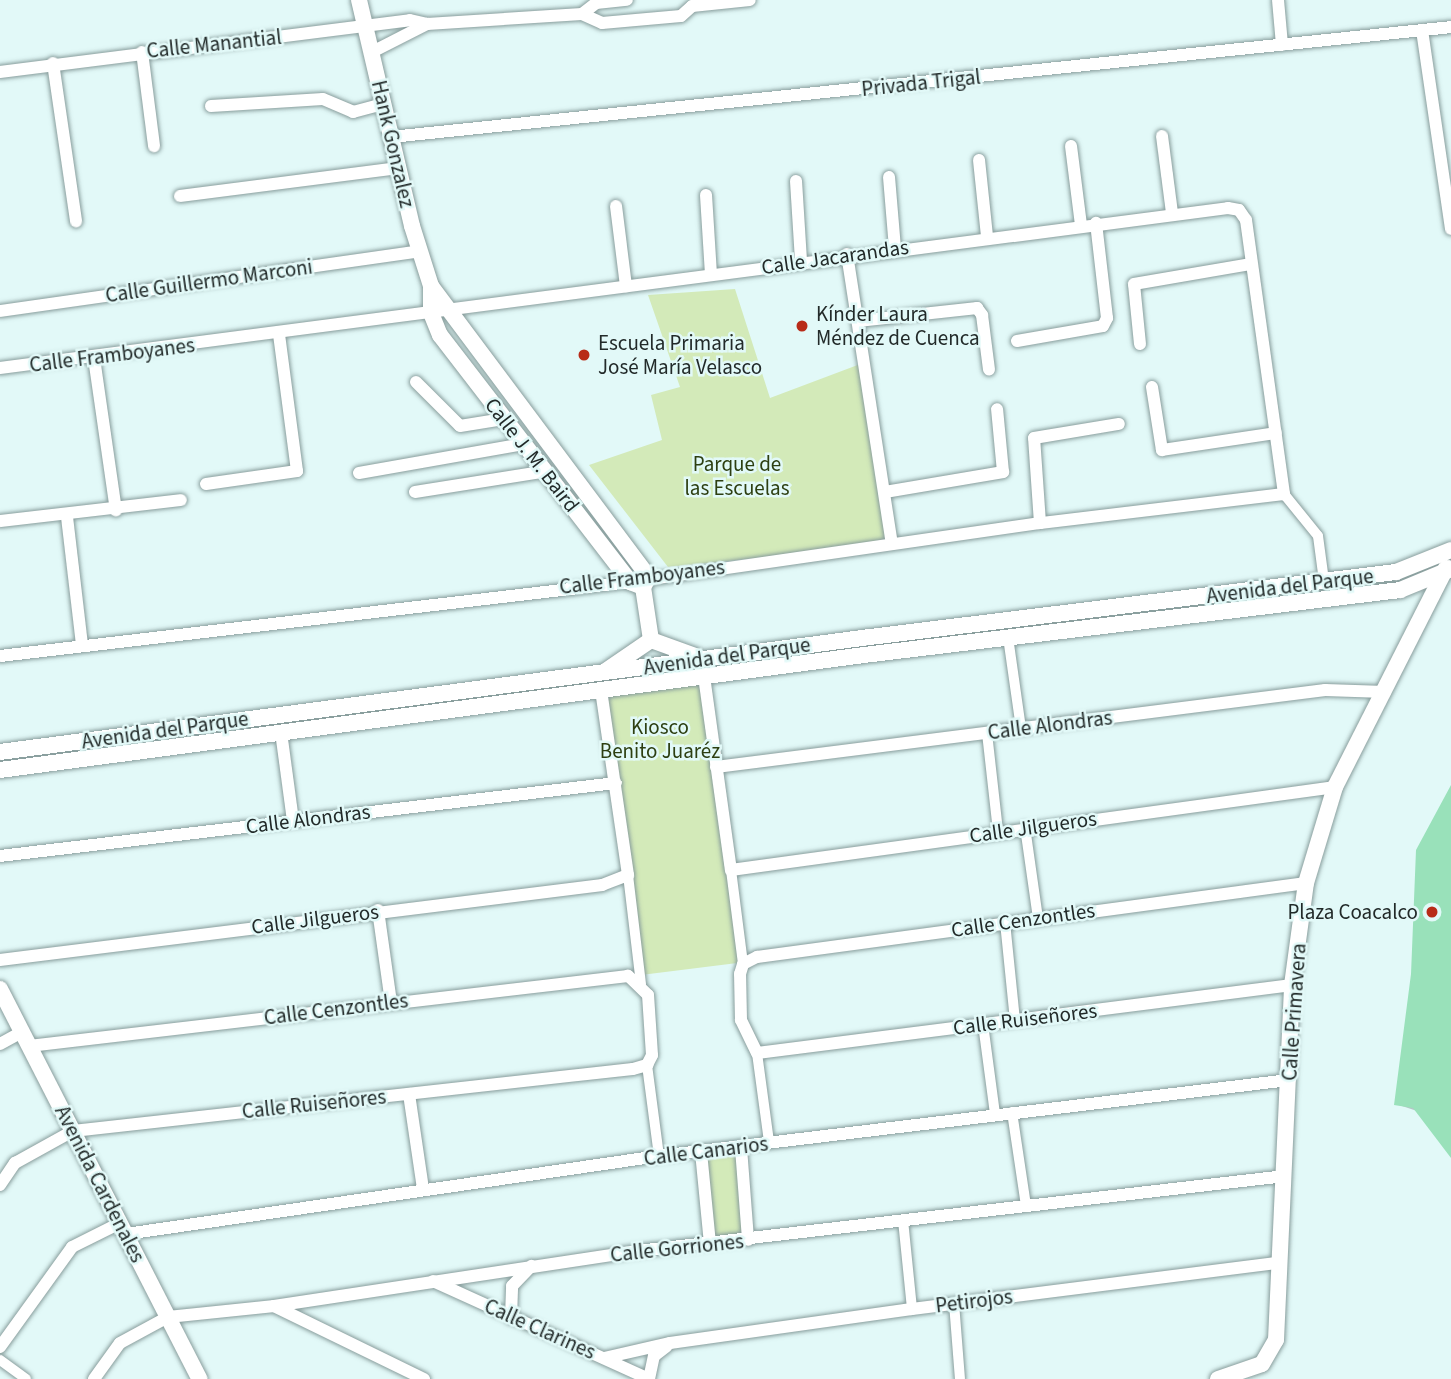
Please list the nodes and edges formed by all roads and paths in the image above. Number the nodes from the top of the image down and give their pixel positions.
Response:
1 (359, 0) edge
2 (627, 0) edge
3 (750, 0) edge
4 (1278, 0) edge
5 (689, 3) edge
6 (582, 14) junction
7 (427, 24) junction
8 (1451, 27) edge
9 (364, 28) junction
10 (1422, 30) junction
11 (1282, 45) junction
12 (142, 52) junction
13 (372, 52) junction
14 (53, 63) junction
15 (0, 72) edge
16 (383, 104) junction
17 (211, 106) dead end
18 (1162, 136) dead end
19 (391, 137) junction
20 (154, 146) dead end
21 (1072, 146) dead end
22 (979, 160) dead end
23 (398, 168) junction
24 (889, 177) dead end
25 (796, 181) dead end
26 (706, 195) dead end
27 (180, 196) dead end
28 (616, 206) dead end
29 (1172, 213) junction
30 (76, 221) dead end
31 (1096, 223) junction
32 (1081, 225) junction
33 (1451, 229) edge
34 (987, 236) junction
35 (895, 248) junction
36 (418, 251) junction
37 (847, 254) junction
38 (801, 261) junction
39 (1251, 264) junction
40 (711, 274) junction
41 (431, 286) junction
42 (626, 286) junction
43 (452, 309) junction
44 (0, 311) edge
45 (431, 313) junction
46 (858, 321) junction
47 (279, 335) junction
48 (1017, 341) dead end
49 (1140, 344) dead end
50 (94, 358) junction
51 (0, 368) edge
52 (989, 370) dead end
53 (416, 382) dead end
54 (1152, 387) dead end
55 (997, 409) dead end
56 (503, 419) junction
57 (1119, 424) dead end
58 (1276, 433) junction
59 (523, 444) junction
60 (547, 471) junction
61 (359, 473) dead end
62 (206, 484) dead end
63 (415, 492) dead end
64 (885, 492) junction
65 (1284, 494) junction
66 (181, 500) dead end
67 (116, 510) junction
68 (67, 517) junction
69 (0, 521) edge
70 (1040, 523) junction
71 (892, 544) junction
72 (1451, 550) edge
73 (1451, 557) edge
74 (1447, 571) edge
75 (1324, 581) junction
76 (641, 582) junction
77 (1008, 638) junction
78 (652, 640) junction
79 (82, 645) junction
80 (0, 656) edge
81 (702, 659) junction
82 (601, 674) junction
83 (704, 676) junction
84 (601, 691) junction
85 (1385, 692) junction
86 (1021, 729) junction
87 (281, 732) junction
88 (986, 733) junction
89 (0, 752) edge
90 (716, 767) junction
91 (0, 770) edge
92 (615, 783) junction
93 (1335, 788) junction
94 (293, 821) junction
95 (1025, 828) junction
96 (998, 831) junction
97 (0, 856) edge
98 (731, 870) junction
99 (628, 875) junction
100 (1306, 883) junction
101 (378, 911) junction
102 (1038, 918) junction
103 (1005, 922) junction
104 (0, 960) edge
105 (743, 964) junction
106 (641, 984) junction
107 (1292, 985) junction
108 (0, 989) edge
109 (391, 1002) junction
110 (1015, 1020) junction
111 (983, 1024) junction
112 (26, 1039) junction
113 (0, 1045) edge
114 (757, 1053) junction
115 (646, 1065) junction
116 (1289, 1080) junction
117 (409, 1094) junction
118 (1013, 1112) junction
119 (995, 1114) junction
120 (73, 1131) junction
121 (769, 1142) junction
122 (741, 1148) junction
123 (701, 1152) junction
124 (659, 1156) junction
125 (1285, 1176) junction
126 (0, 1185) edge
127 (423, 1189) junction
128 (1026, 1206) junction
129 (903, 1220) junction
130 (123, 1228) junction
131 (748, 1240) junction
132 (709, 1243) junction
133 (1278, 1263) junction
134 (532, 1266) junction
135 (431, 1280) junction
136 (954, 1303) junction
137 (274, 1306) junction
138 (912, 1309) junction
139 (168, 1317) junction
140 (511, 1318) junction
141 (670, 1343) junction
142 (0, 1348) edge
143 (604, 1358) junction
144 (0, 1360) edge
145 (26, 1379) edge
146 (94, 1379) edge
147 (200, 1379) edge
148 (424, 1379) edge
149 (649, 1379) edge
150 (960, 1379) edge
151 (1218, 1379) edge

1 - 9 street, Hank Gonzalez
2 - 6 street, Calle Manantial
3 - 5 street, Calle Manantial
4 - 11 street
5 - 6 street, Calle Manantial
6 - 7 street, Calle Manantial
7 - 9 street, Calle Manantial
7 - 13 street, Calle Manantial
8 - 10 street, Privada Trigal
9 - 12 street, Calle Manantial
9 - 13 street, Hank Gonzalez
10 - 11 street, Privada Trigal
10 - 33 street
11 - 19 street, Privada Trigal
12 - 14 street, Calle Manantial
12 - 20 street
13 - 16 street, Hank Gonzalez
14 - 15 street, Calle Manantial
14 - 30 street
16 - 17 street
16 - 19 street, Hank Gonzalez
18 - 29 street
19 - 23 street, Hank Gonzalez
21 - 32 street
22 - 34 street
23 - 27 street
23 - 36 street, Hank Gonzalez
24 - 35 street
25 - 38 street
26 - 40 street
28 - 42 street
29 - 31 street, Calle Jacarandas
29 - 39 street, Calle Jacarandas
31 - 32 street, Calle Jacarandas
31 - 48 street
32 - 34 street, Calle Jacarandas
34 - 35 street, Calle Jacarandas
35 - 37 street, Calle Jacarandas
36 - 41 street, Hank Gonzalez
36 - 44 street, Calle Guillermo Marconi
37 - 38 street, Calle Jacarandas
37 - 46 street
38 - 40 street, Calle Jacarandas
39 - 49 street
39 - 58 street
40 - 42 street, Calle Jacarandas
41 - 43 street, Hank Gonzalez
41 - 45 street, Hank Gonzalez
42 - 43 street, Calle Jacarandas
43 - 45 street, Calle Jacarandas
43 - 76 street, Calle J. M. Baird
45 - 47 street, Calle Framboyanes
45 - 56 street, Calle J. M. Baird
46 - 52 street
46 - 64 street
47 - 50 street, Calle Framboyanes
47 - 62 street
50 - 51 street, Calle Framboyanes
50 - 67 street
53 - 56 street
54 - 58 street
55 - 64 street
56 - 59 street, Calle J. M. Baird
57 - 70 street
58 - 65 street
59 - 60 street, Calle J. M. Baird
59 - 61 street
60 - 63 street
60 - 76 street, Calle J. M. Baird
64 - 71 street
65 - 70 street, Calle Framboyanes
65 - 75 street
66 - 67 street
67 - 68 street
68 - 69 street
68 - 79 street
70 - 71 street, Calle Framboyanes
71 - 76 street, Calle Framboyanes
72 - 75 street, Avenida del Parque
73 - 74 street, Calle Primavera
74 - 77 street, Avenida del Parque
74 - 85 street, Calle Primavera
75 - 81 street, Avenida del Parque
76 - 78 street, Calle J. M. Baird
76 - 79 street, Calle Framboyanes
77 - 83 street, Avenida del Parque
77 - 86 street
78 - 81 street
78 - 82 street
79 - 80 street, Calle Framboyanes
81 - 82 street, Avenida del Parque
81 - 83 street
82 - 84 street
82 - 89 street, Avenida del Parque
83 - 84 street, Avenida del Parque
83 - 90 street
84 - 87 street, Avenida del Parque
84 - 92 street
85 - 86 street, Calle Alondras
85 - 93 street, Calle Primavera
86 - 88 street, Calle Alondras
87 - 91 street, Avenida del Parque
87 - 94 street
88 - 90 street, Calle Alondras
88 - 96 street
90 - 98 street
92 - 94 street, Calle Alondras
92 - 99 street
93 - 95 street, Calle Jilgueros
93 - 100 street, Calle Primavera
94 - 97 street, Calle Alondras
95 - 96 street, Calle Jilgueros
95 - 102 street
96 - 98 street, Calle Jilgueros
98 - 105 street
99 - 101 street, Calle Jilgueros
99 - 106 street
100 - 102 street, Calle Cenzontles
100 - 107 street, Calle Primavera
101 - 104 street, Calle Jilgueros
101 - 109 street
102 - 103 street, Calle Cenzontles
103 - 105 street, Calle Cenzontles
103 - 110 street
105 - 114 street
106 - 109 street, Calle Cenzontles
106 - 115 street
107 - 110 street, Calle Ruiseñores
107 - 116 street, Calle Primavera
108 - 112 street, Avenida Cardenales
109 - 112 street, Calle Cenzontles
110 - 111 street, Calle Ruiseñores
111 - 114 street, Calle Ruiseñores
111 - 119 street
112 - 113 street, Calle Cenzontles
112 - 120 street, Avenida Cardenales
114 - 121 street
115 - 117 street, Calle Ruiseñores
115 - 124 street
116 - 118 street, Calle Canarios
116 - 125 street, Calle Primavera
117 - 120 street, Calle Ruiseñores
117 - 127 street
118 - 119 street, Calle Canarios
118 - 128 street
119 - 121 street, Calle Canarios
120 - 126 street, Calle Ruiseñores
120 - 130 street, Avenida Cardenales
121 - 122 street, Calle Canarios
122 - 123 street, Calle Canarios
122 - 131 street
123 - 124 street, Calle Canarios
123 - 132 street
124 - 127 street, Calle Canarios
125 - 128 street, Calle Gorriones
125 - 133 street, Calle Primavera
127 - 130 street, Calle Canarios
128 - 129 street, Calle Gorriones
129 - 131 street, Calle Gorriones
129 - 138 street
130 - 139 street, Avenida Cardenales
130 - 142 street, Calle Canarios
131 - 132 street, Calle Gorriones
132 - 134 street, Calle Gorriones
133 - 136 street, Petirojos
133 - 151 street, Calle Primavera
134 - 135 street, Calle Gorriones
134 - 140 street
135 - 137 street, Calle Gorriones
135 - 140 street, Calle Clarines
136 - 138 street, Petirojos
136 - 150 street
137 - 139 street, Calle Gorriones
137 - 148 street
138 - 141 street, Petirojos
139 - 146 street, Calle Gorriones
139 - 147 street, Avenida Cardenales
140 - 143 street, Calle Clarines
141 - 143 street, Petirojos
141 - 149 street
143 - 149 street, Calle Clarines
144 - 145 street

